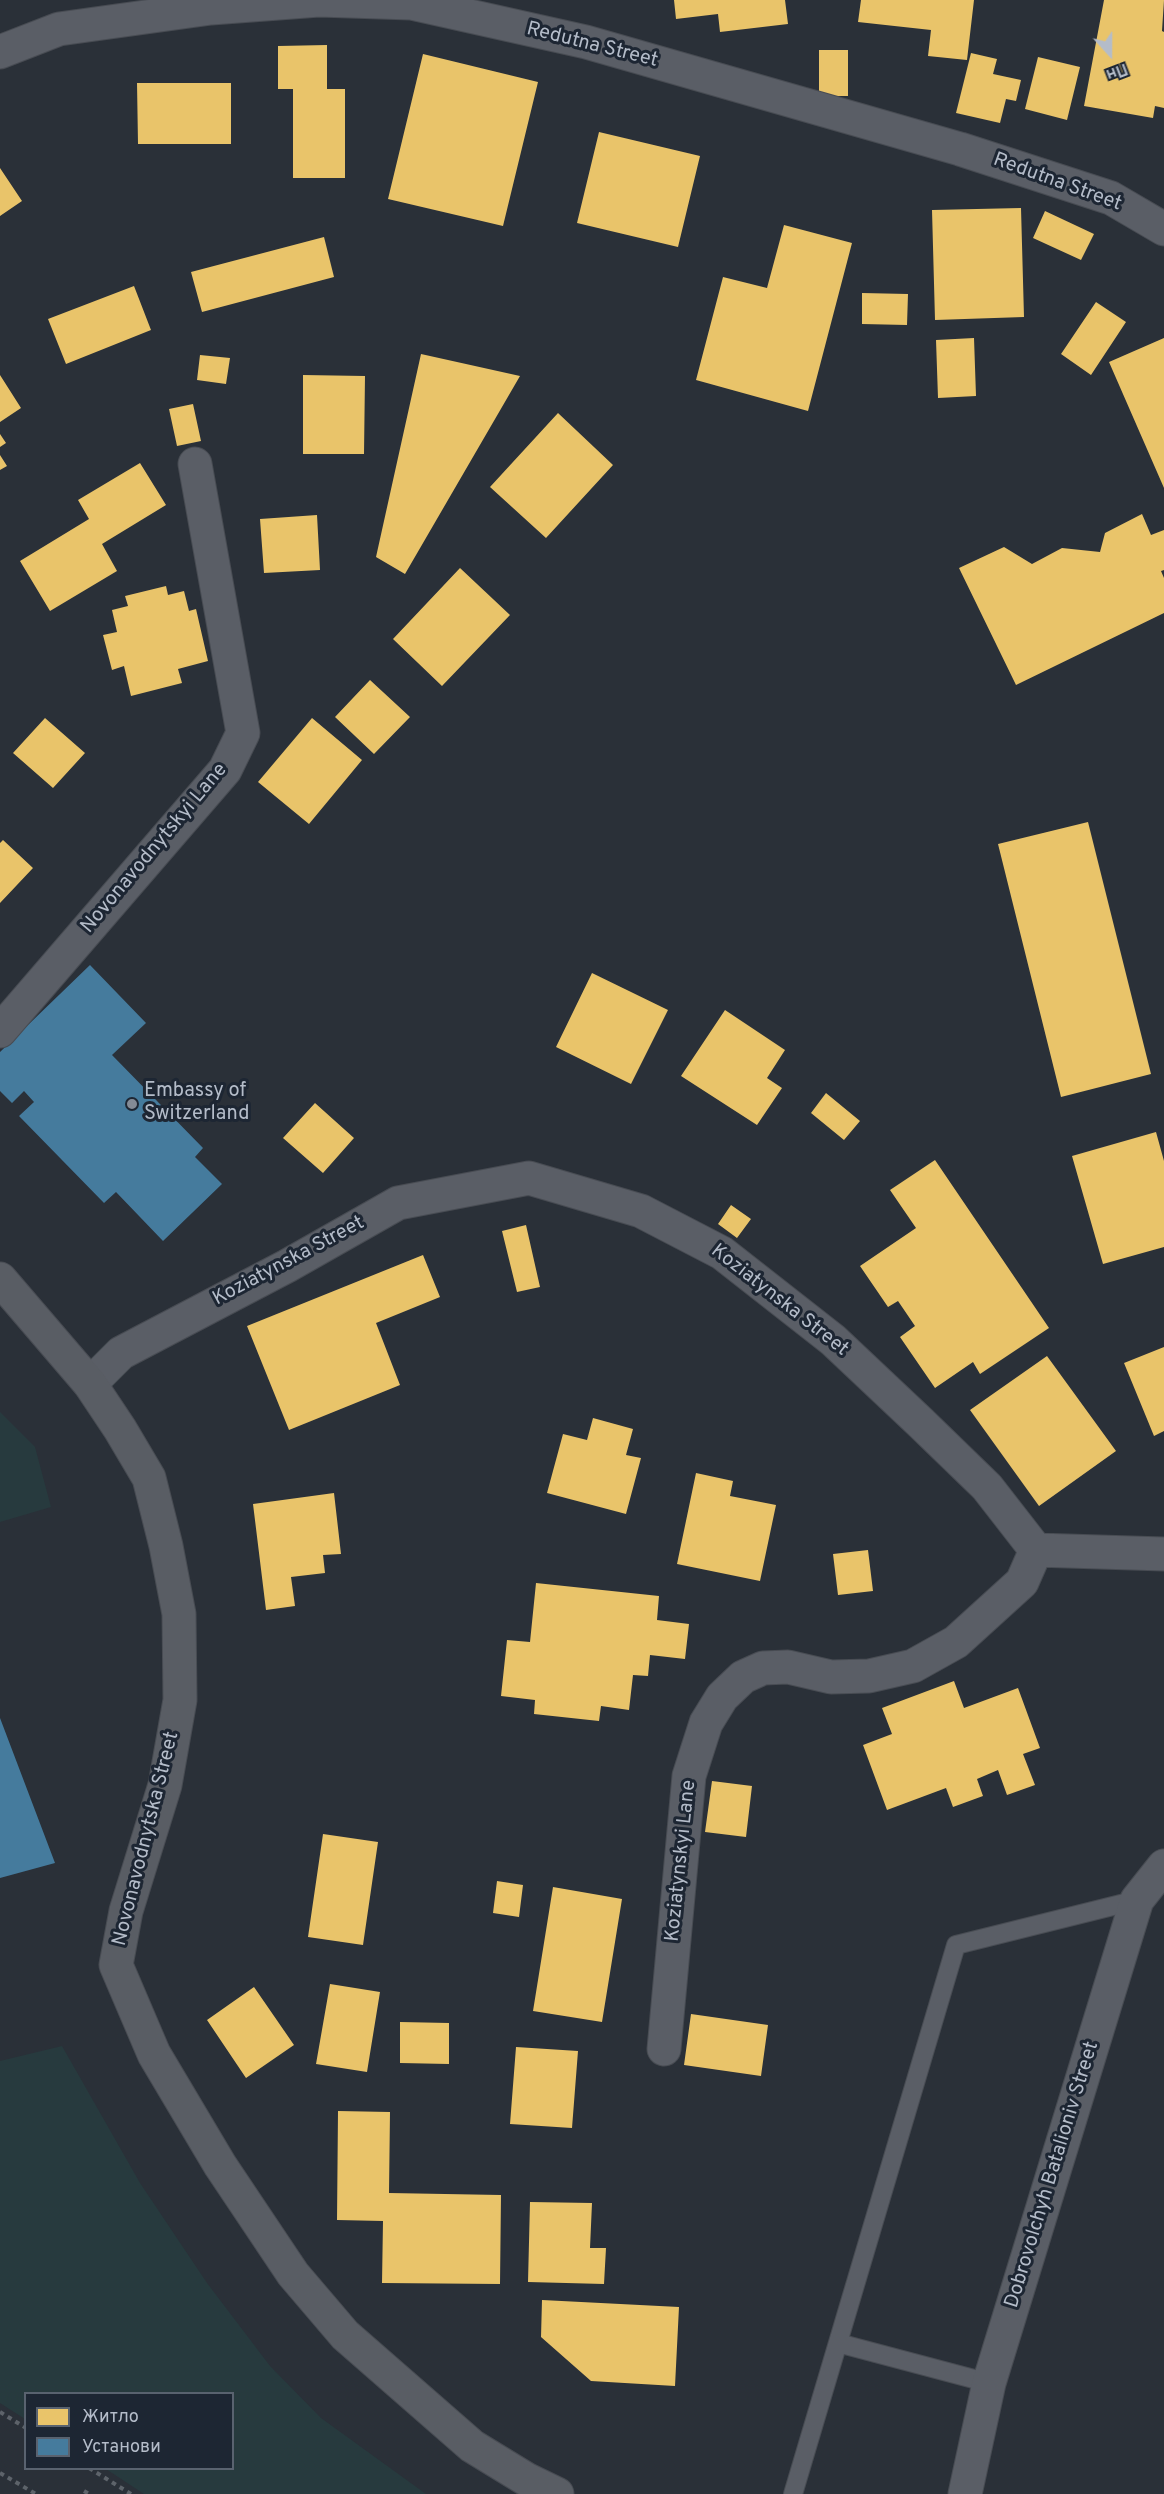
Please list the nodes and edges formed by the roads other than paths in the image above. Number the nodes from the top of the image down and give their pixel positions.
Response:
1 (0, 52) edge
2 (1164, 229) edge
3 (195, 464) dead end
4 (0, 1031) edge
5 (0, 1279) edge
6 (90, 1384) junction
7 (1036, 1550) junction
8 (1164, 1554) edge
9 (1164, 1866) edge
10 (1137, 1900) junction
11 (664, 2049) dead end
12 (837, 2343) junction
13 (989, 2383) junction
14 (557, 2494) edge
15 (793, 2494) edge
16 (965, 2494) edge

1 - 2 street, Redutna Street
3 - 4 street, Novonavodnytskyi Lane
5 - 6 main road, Novonavodnytska Street
6 - 7 street, Koziatynska Street
6 - 14 main road, Novonavodnytska Street
7 - 8 street
7 - 11 street, Koziatynskyi Lane
9 - 10 street, Dobrovolchyh Batalioniv Street
10 - 12 lane
10 - 13 street, Dobrovolchyh Batalioniv Street
12 - 13 lane
12 - 15 lane
13 - 16 street, Dobrovolchyh Batalioniv Street

